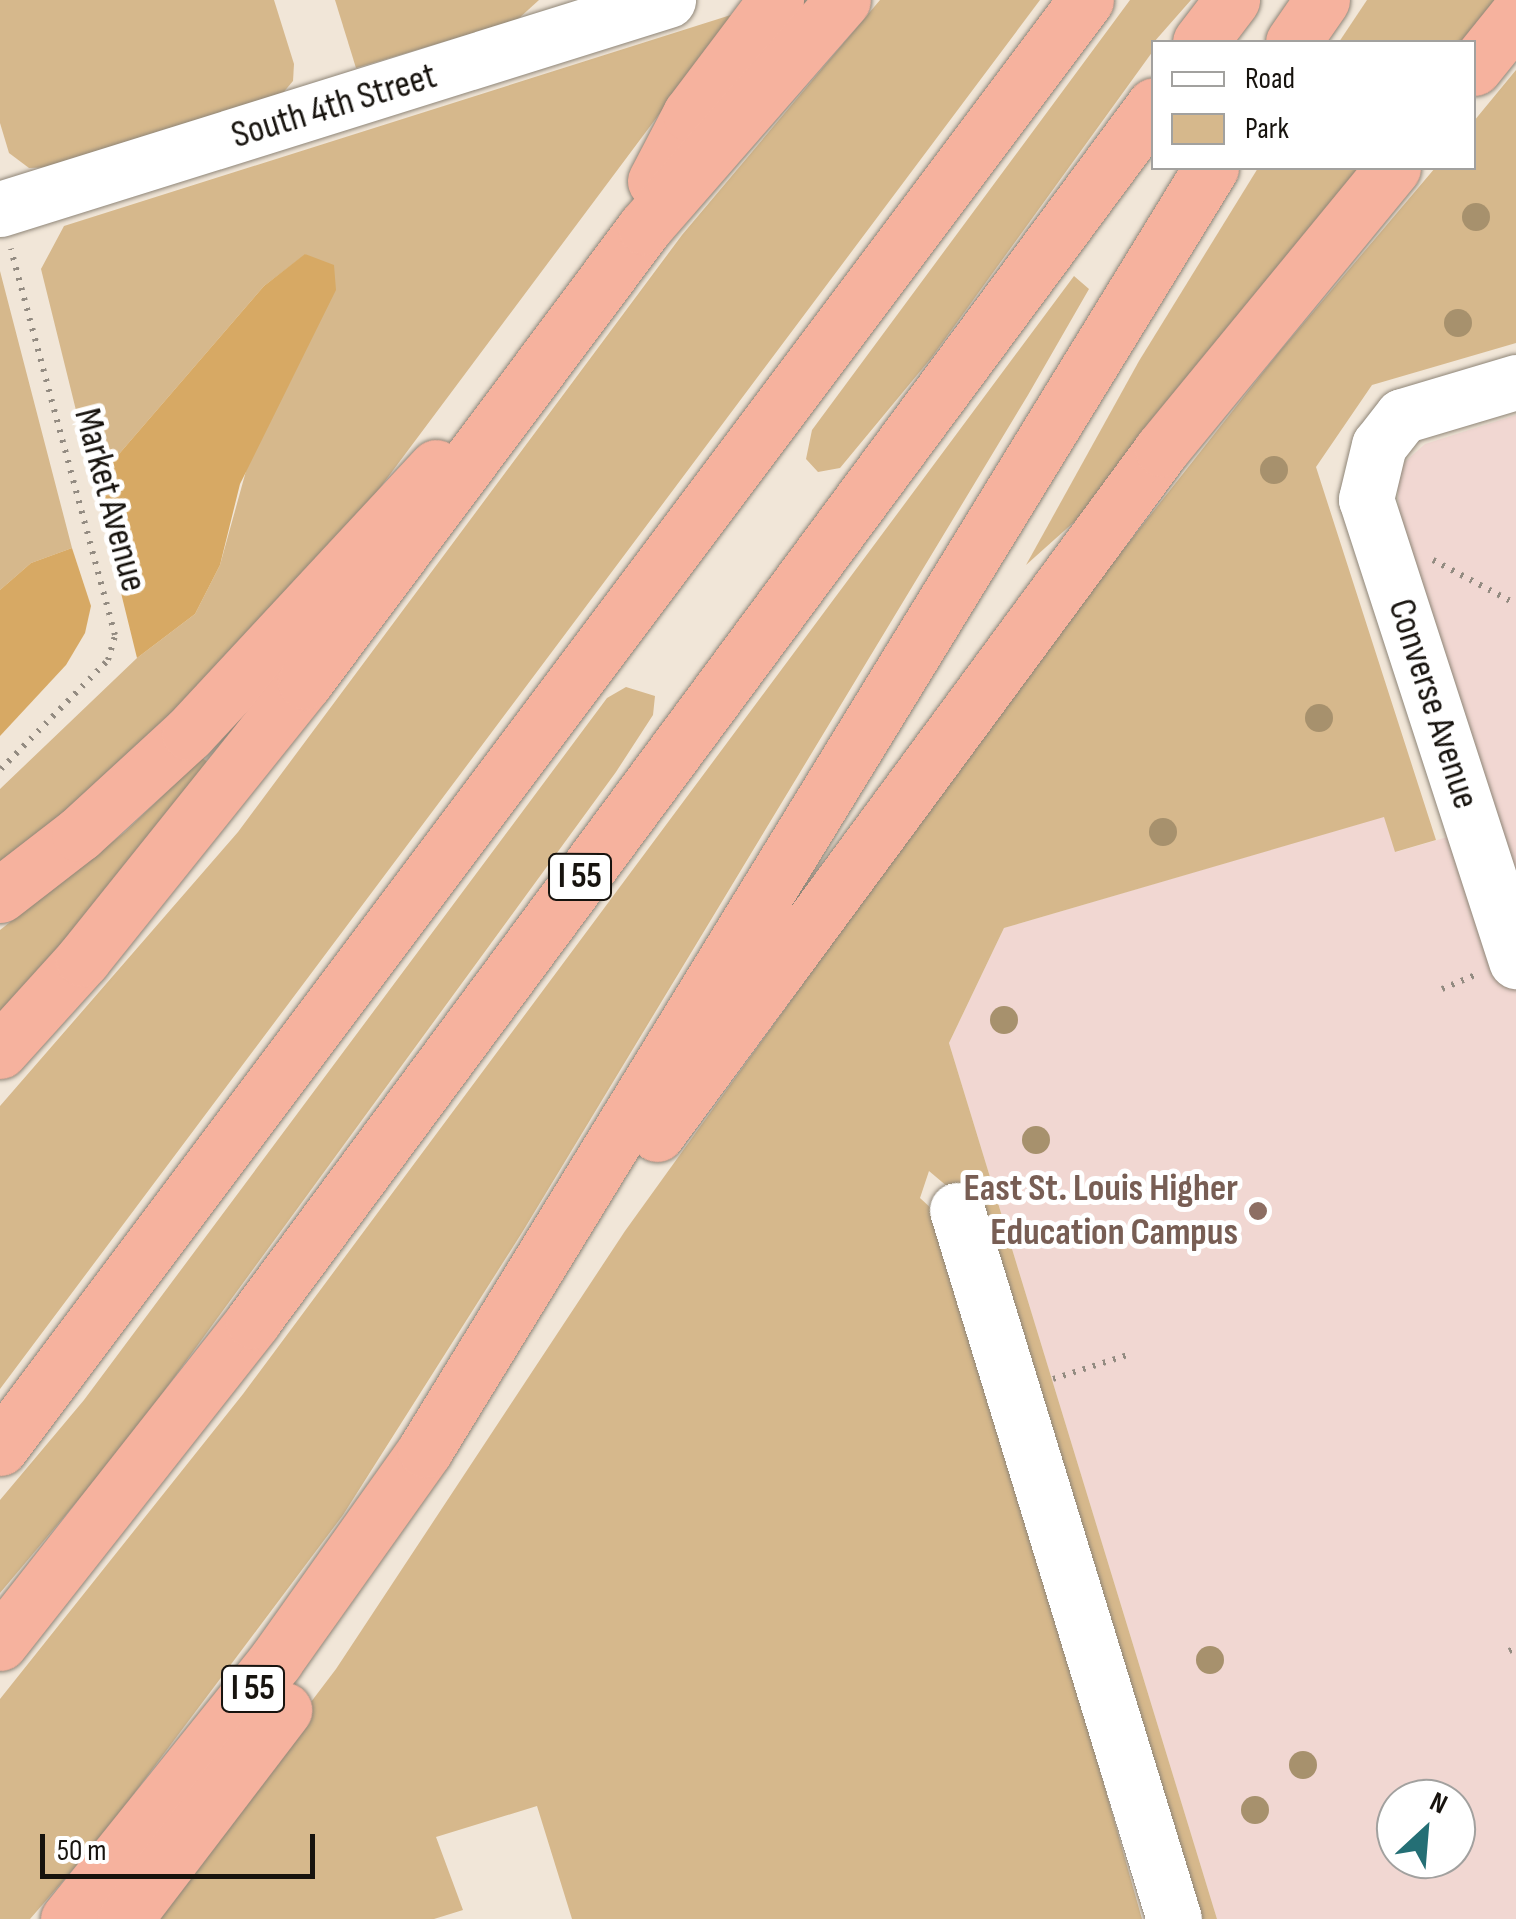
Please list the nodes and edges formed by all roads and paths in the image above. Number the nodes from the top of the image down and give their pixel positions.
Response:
1 (668, 0) edge
2 (776, 0) edge
3 (843, 0) edge
4 (1086, 0) edge
5 (1232, 0) edge
6 (1322, 0) edge
7 (580, 13) edge
8 (1516, 16) edge
9 (1202, 40) edge
10 (1294, 40) edge
11 (1476, 66) edge
12 (1151, 108) edge
13 (1210, 170) edge
14 (1391, 170) edge
15 (3, 218) edge
16 (645, 228) junction
17 (1516, 382) edge
18 (1419, 552) dead end
19 (368, 566) junction
20 (1516, 604) edge
21 (2, 769) edge
22 (0, 895) edge
23 (1516, 961) edge
24 (0, 1050) edge
25 (957, 1210) dead end
26 (562, 1228) junction
27 (1131, 1354) dead end
28 (1052, 1379) dead end
29 (0, 1448) edge
30 (425, 1450) junction
31 (0, 1643) edge
32 (68, 1919) edge
33 (124, 1919) edge
34 (1174, 1919) edge

1 - 7 street, South 4th Street
2 - 16 highway
3 - 16 highway
4 - 29 highway
5 - 9 highway
6 - 10 highway
7 - 15 street, South 4th Street
8 - 11 highway
12 - 31 highway, I 55
13 - 26 highway, I 55
14 - 26 highway
15 - 21 path, Market Avenue
16 - 19 highway
17 - 23 street, Converse Avenue
18 - 20 path
19 - 22 highway
19 - 24 highway
25 - 34 street
26 - 30 highway, I 55
27 - 28 path
30 - 32 highway, I 55
30 - 33 highway

